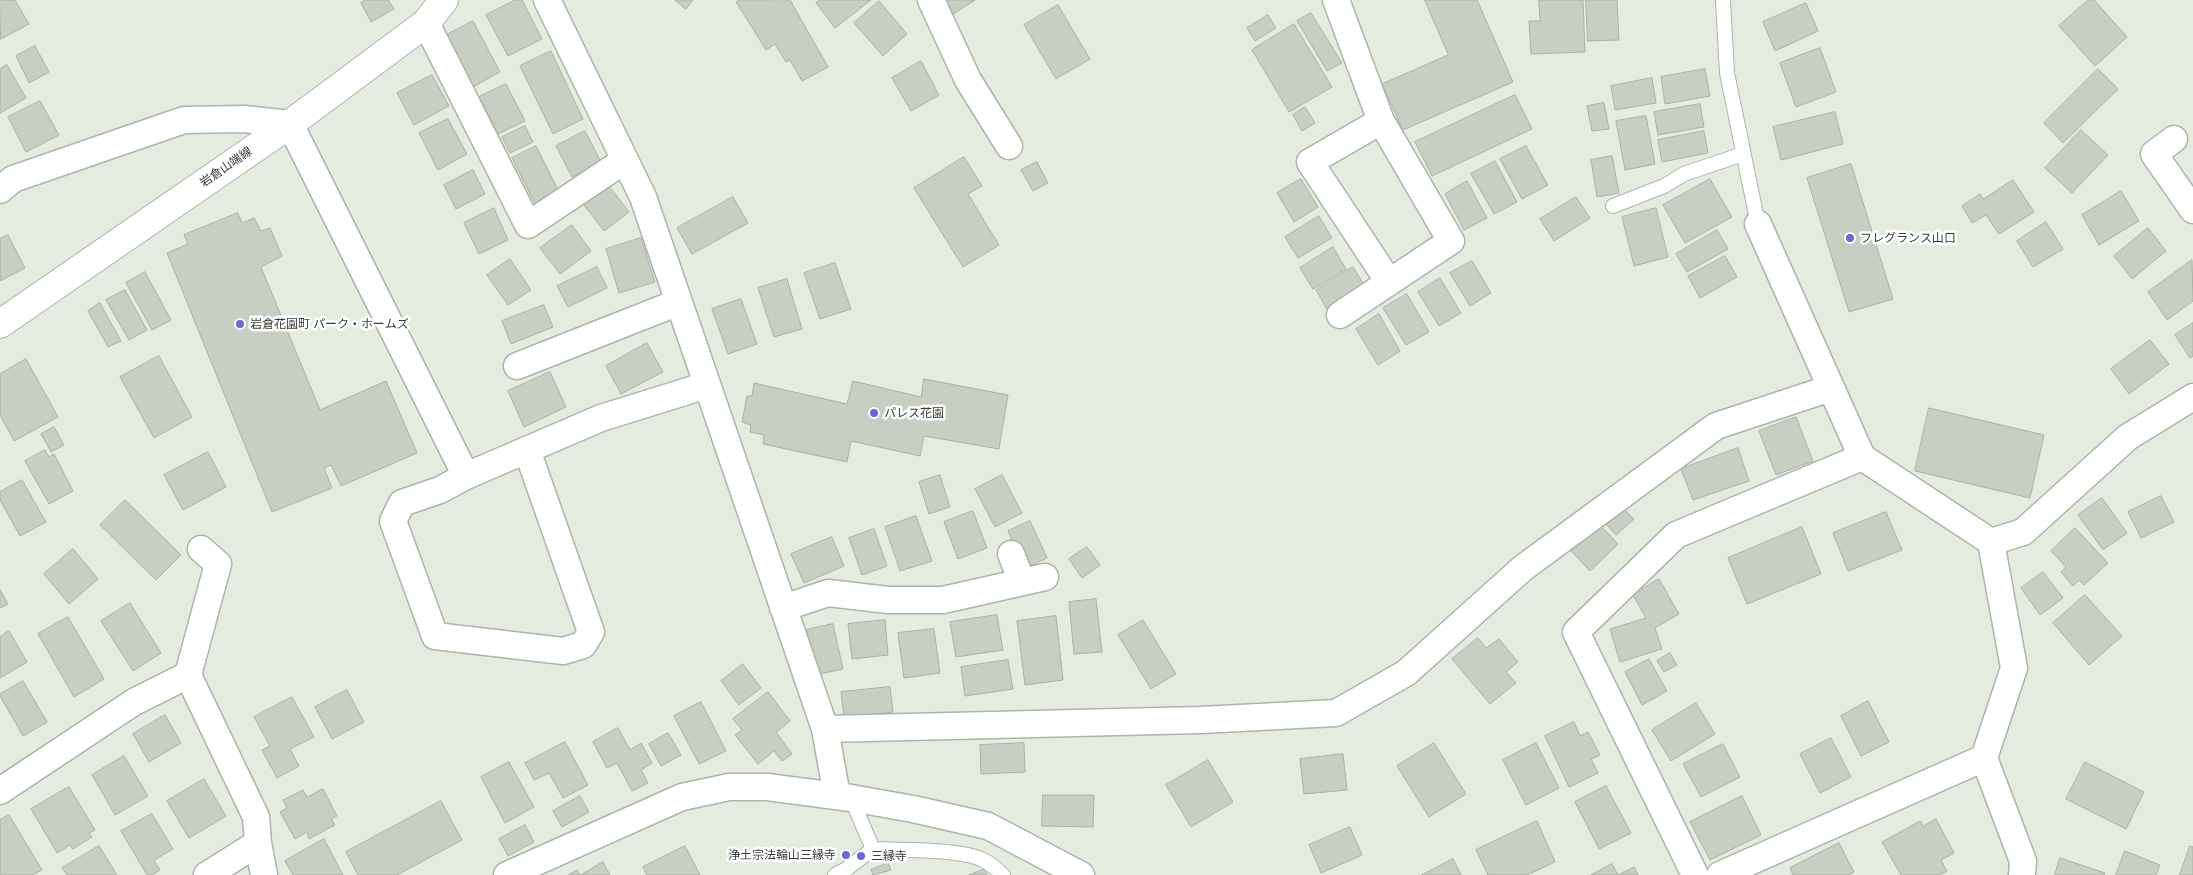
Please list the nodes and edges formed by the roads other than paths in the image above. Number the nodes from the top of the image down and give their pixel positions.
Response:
1 (444, 0) edge
2 (547, 0) edge
3 (932, 0) edge
4 (1336, 0) edge
5 (1723, 0) edge
6 (426, 23) junction
7 (1381, 121) junction
8 (290, 124) junction
9 (2174, 139) dead end
10 (1009, 146) dead end
11 (1743, 154) junction
12 (625, 160) junction
13 (0, 190) edge
14 (1613, 206) dead end
15 (2193, 210) edge
16 (1758, 224) joint
17 (1389, 282) junction
18 (679, 302) junction
19 (1340, 315) dead end
20 (0, 324) edge
21 (517, 366) dead end
22 (707, 385) junction
23 (1831, 388) junction
24 (2193, 398) edge
25 (527, 450) junction
26 (1862, 457) junction
27 (466, 476) junction
28 (1991, 542) junction
29 (202, 549) dead end
30 (1011, 554) dead end
31 (783, 608) junction
32 (188, 675) junction
33 (825, 729) junction
34 (1984, 758) junction
35 (0, 791) edge
36 (844, 797) junction
37 (258, 843) junction
38 (873, 849) junction
39 (208, 875) edge
40 (264, 875) edge
41 (507, 875) edge
42 (835, 875) edge
43 (1003, 875) edge
44 (1081, 875) edge
45 (1695, 875) edge
46 (1720, 875) edge
47 (2022, 875) edge

1 - 6 main road, 岩倉山端線
2 - 12 street
3 - 10 street
4 - 7 street
5 - 11 lane
6 - 8 main road, 岩倉山端線
6 - 12 street
7 - 17 street
7 - 17 street
8 - 13 street
8 - 20 main road, 岩倉山端線
8 - 27 street
9 - 15 street
11 - 14 lane
11 - 16 lane
12 - 18 street
16 - 23 street
17 - 19 street
18 - 21 street
18 - 22 street
22 - 25 street
22 - 31 street
23 - 26 street
23 - 33 street
24 - 28 street
25 - 27 street
25 - 27 street
26 - 28 street
26 - 45 street
28 - 34 street
29 - 32 street
30 - 31 street
31 - 33 street
32 - 35 street
32 - 37 street
33 - 36 street
34 - 46 street
34 - 47 street
36 - 38 lane
36 - 41 street
36 - 44 street
37 - 39 street
37 - 40 street
38 - 42 lane
38 - 43 lane

